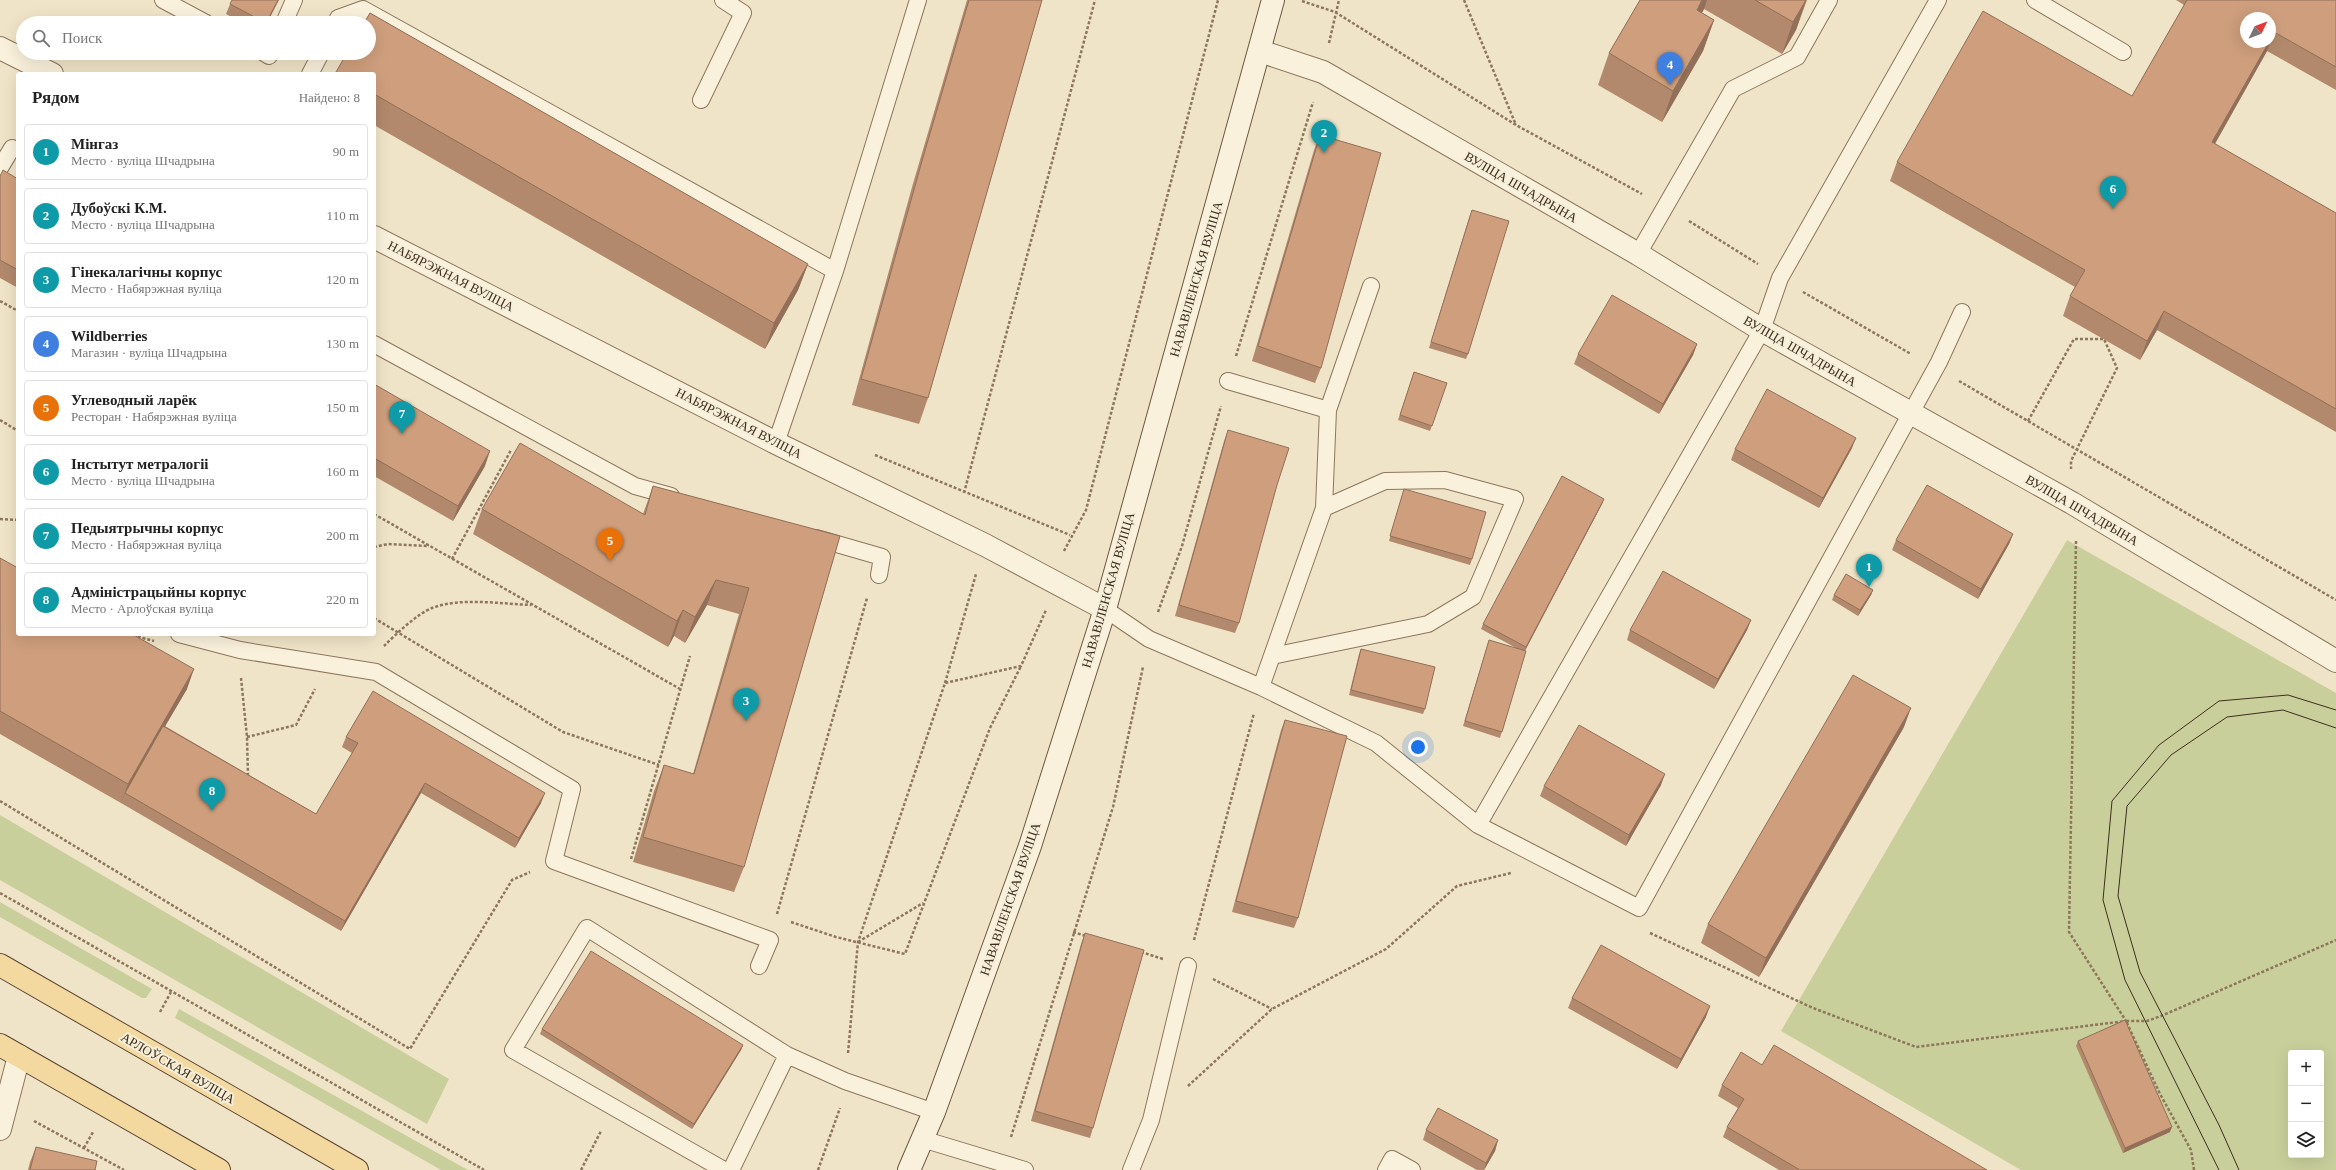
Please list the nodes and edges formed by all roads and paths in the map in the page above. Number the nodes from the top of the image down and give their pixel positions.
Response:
1 (162, 0) edge
2 (294, 0) edge
3 (723, 0) edge
4 (918, 0) edge
5 (1095, 0) edge
6 (1218, 0) edge
7 (1273, 0) edge
8 (1298, 0) edge
9 (1339, 0) edge
10 (1464, 0) edge
11 (1829, 0) edge
12 (1938, 0) edge
13 (2035, 0) edge
14 (1335, 12) junction
15 (193, 16) edge
16 (287, 16) edge
17 (343, 16) edge
18 (375, 16) edge
19 (376, 17) edge
20 (0, 48) edge
21 (1260, 51) junction
22 (2123, 52) dead end
23 (16, 56) edge
24 (24, 60) edge
25 (317, 60) edge
26 (48, 72) edge
27 (311, 72) edge
28 (701, 100) dead end
29 (1516, 126) junction
30 (10, 146) edge
31 (0, 168) edge
32 (1666, 207) junction
33 (376, 238) edge
34 (1638, 254) junction
35 (835, 272) junction
36 (1780, 278) junction
37 (1371, 286) dead end
38 (0, 301) edge
39 (16, 310) edge
40 (1962, 312) dead end
41 (1762, 330) junction
42 (376, 345) edge
43 (1936, 368) junction
44 (1228, 381) dead end
45 (1328, 410) junction
46 (1911, 414) junction
47 (0, 420) edge
48 (2028, 421) junction
49 (16, 430) edge
50 (776, 443) junction
51 (513, 447) dead end
52 (2076, 449) junction
53 (871, 454) dead end
54 (964, 493) junction
55 (687, 501) edge
56 (2072, 503) junction
57 (1324, 508) junction
58 (376, 515) edge
59 (0, 519) edge
60 (16, 520) edge
61 (800, 533) edge
62 (1070, 535) junction
63 (985, 545) junction
64 (429, 546) junction
65 (376, 547) edge
66 (1064, 551) dead end
67 (452, 559) junction
68 (879, 575) dead end
69 (868, 594) dead end
70 (2336, 600) edge
71 (532, 604) junction
72 (1105, 609) junction
73 (1046, 610) dead end
74 (376, 619) edge
75 (397, 632) junction
76 (187, 636) edge
77 (690, 656) edge
78 (1272, 656) junction
79 (2336, 662) edge
80 (1021, 666) junction
81 (240, 672) dead end
82 (376, 672) junction
83 (945, 683) junction
84 (318, 684) dead end
85 (1261, 687) junction
86 (680, 689) junction
87 (247, 737) junction
88 (658, 765) junction
89 (248, 780) edge
90 (0, 801) edge
91 (1478, 825) junction
92 (631, 860) dead end
93 (554, 861) junction
94 (1518, 872) dead end
95 (0, 893) edge
96 (923, 903) junction
97 (776, 917) dead end
98 (783, 919) dead end
99 (1647, 932) dead end
100 (2336, 940) edge
101 (858, 942) junction
102 (0, 965) edge
103 (759, 966) dead end
104 (1188, 966) joint
105 (171, 992) junction
106 (160, 1012) dead end
107 (2126, 1021) junction
108 (0, 1045) edge
109 (787, 1055) junction
110 (19, 1056) junction
111 (845, 1081) junction
112 (1185, 1088) dead end
113 (6, 1106) junction
114 (613, 1108) junction
115 (934, 1112) junction
116 (95, 1128) dead end
117 (0, 1129) edge
118 (922, 1139) junction
119 (84, 1148) junction
120 (124, 1170) edge
121 (219, 1170) edge
122 (357, 1170) edge
123 (484, 1170) edge
124 (581, 1170) edge
125 (724, 1170) edge
126 (731, 1170) edge
127 (818, 1170) edge
128 (909, 1170) edge
129 (1024, 1170) edge
130 (1131, 1170) edge
131 (1386, 1170) edge
132 (1412, 1170) edge
133 (2194, 1170) edge

1 - 15 lane
2 - 16 lane
3 - 28 lane
4 - 35 lane
5 - 54 path
6 - 62 path
7 - 21 street, НАВАВІЛЕНСКАЯ ВУЛІЦА
8 - 14 path
9 - 14 path
10 - 29 path
11 - 32 lane
12 - 36 lane
13 - 22 lane
14 - 29 path
17 - 18 lane
19 - 35 lane
20 - 23 street
21 - 34 street, ВУЛІЦА ШЧАДРЫНА
21 - 72 street, НАВАВІЛЕНСКАЯ ВУЛІЦА
24 - 26 street
25 - 27 lane
29 - 32 path
30 - 31 lane
32 - 34 lane
32 - 36 path
33 - 50 street, НАБЯРЭЖНАЯ ВУЛІЦА
34 - 41 street, ВУЛІЦА ШЧАДРЫНА
35 - 50 lane
36 - 41 lane
36 - 43 path
37 - 45 lane
38 - 39 path
40 - 43 lane
41 - 46 street, ВУЛІЦА ШЧАДРЫНА
41 - 91 lane
42 - 55 lane
43 - 46 lane
43 - 48 path
44 - 45 lane
45 - 57 lane
46 - 56 street, ВУЛІЦА ШЧАДРЫНА
46 - 91 lane
47 - 49 path
48 - 52 path
48 - 52 path
50 - 63 street, НАБЯРЭЖНАЯ ВУЛІЦА
51 - 67 path
52 - 56 path
52 - 70 path
53 - 54 path
54 - 62 path
56 - 79 street, ВУЛІЦА ШЧАДРЫНА
56 - 107 path
57 - 78 lane
57 - 78 lane
58 - 64 path
59 - 60 path
61 - 68 lane
62 - 66 path
63 - 72 street, НАБЯРЭЖНАЯ ВУЛІЦА
63 - 83 path
64 - 65 path
64 - 67 path
67 - 71 path
69 - 97 path
71 - 75 path
71 - 86 path
72 - 85 lane
72 - 115 street, НАВАВІЛЕНСКАЯ ВУЛІЦА
73 - 80 path
74 - 75 path
75 - 82 path
75 - 88 path
76 - 82 lane
77 - 86 path
78 - 85 lane
80 - 83 path
80 - 96 path
81 - 87 path
82 - 93 lane
83 - 101 path
84 - 87 path
85 - 91 lane
85 - 104 path
86 - 88 path
87 - 89 path
88 - 92 path
90 - 93 path
93 - 103 lane
94 - 112 path
95 - 105 path
96 - 101 path
96 - 101 path
98 - 101 path
99 - 107 path
100 - 107 path
101 - 111 path
102 - 122 main road, АРЛОЎСКАЯ ВУЛІЦА
104 - 130 lane
105 - 106 path
105 - 123 path
107 - 133 path
108 - 110 main road
109 - 111 lane
109 - 114 lane
109 - 126 lane
110 - 113 street
110 - 121 main road
111 - 115 lane
111 - 127 path
113 - 117 street
113 - 119 path
114 - 124 path
114 - 125 lane
115 - 118 street, НАВАВІЛЕНСКАЯ ВУЛІЦА
116 - 119 path
118 - 128 street, НАВАВІЛЕНСКАЯ ВУЛІЦА
118 - 129 lane
119 - 120 path
131 - 132 lane

